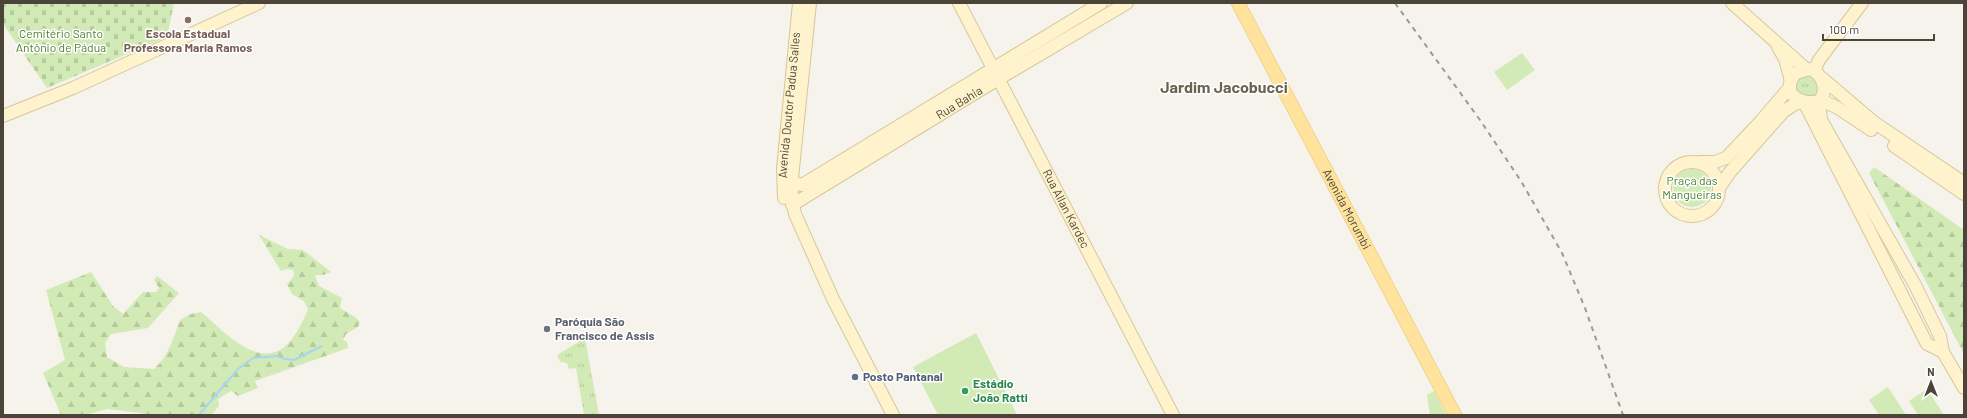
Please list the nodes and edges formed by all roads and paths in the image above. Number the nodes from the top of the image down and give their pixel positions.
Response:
1 (260, 3) edge
2 (799, 3) edge
3 (810, 3) edge
4 (959, 3) edge
5 (1100, 3) edge
6 (1127, 3) edge
7 (1238, 3) edge
8 (1732, 3) edge
9 (1852, 3) edge
10 (1862, 3) edge
11 (1773, 39) junction
12 (994, 67) junction
13 (1812, 72) junction
14 (1000, 78) junction
15 (1791, 84) junction
16 (1820, 100) junction
17 (1804, 102) junction
18 (3, 116) edge
19 (1698, 162) junction
20 (797, 183) junction
21 (1964, 183) edge
22 (1719, 188) junction
23 (1964, 194) edge
24 (807, 196) junction
25 (789, 206) junction
26 (1943, 352) junction
27 (1964, 388) edge
28 (893, 415) edge
29 (1173, 415) edge
30 (1454, 415) edge

1 - 18 street
2 - 25 street, Avenida Doutor Padua Salles
3 - 20 street, Avenida Doutor Padua Salles
4 - 12 street, Rua Allan Kardec
5 - 12 street, Rua Bahia
6 - 14 street, Rua Bahia
7 - 30 main road, Avenida Morumbi
8 - 11 street
9 - 13 street
10 - 13 street
11 - 13 street
11 - 15 street
12 - 14 street, Rua Allan Kardec
12 - 20 street, Rua Bahia
13 - 15 street
13 - 16 street
13 - 21 street
14 - 24 street, Rua Bahia
14 - 29 street, Rua Allan Kardec
15 - 17 street
15 - 19 street
16 - 17 street
16 - 23 street
16 - 26 street
17 - 22 street
17 - 26 street
19 - 22 street
19 - 22 street
20 - 24 street
20 - 25 street, Avenida Doutor Padua Salles
24 - 25 street, Rua Bahia
25 - 28 street
26 - 27 street

